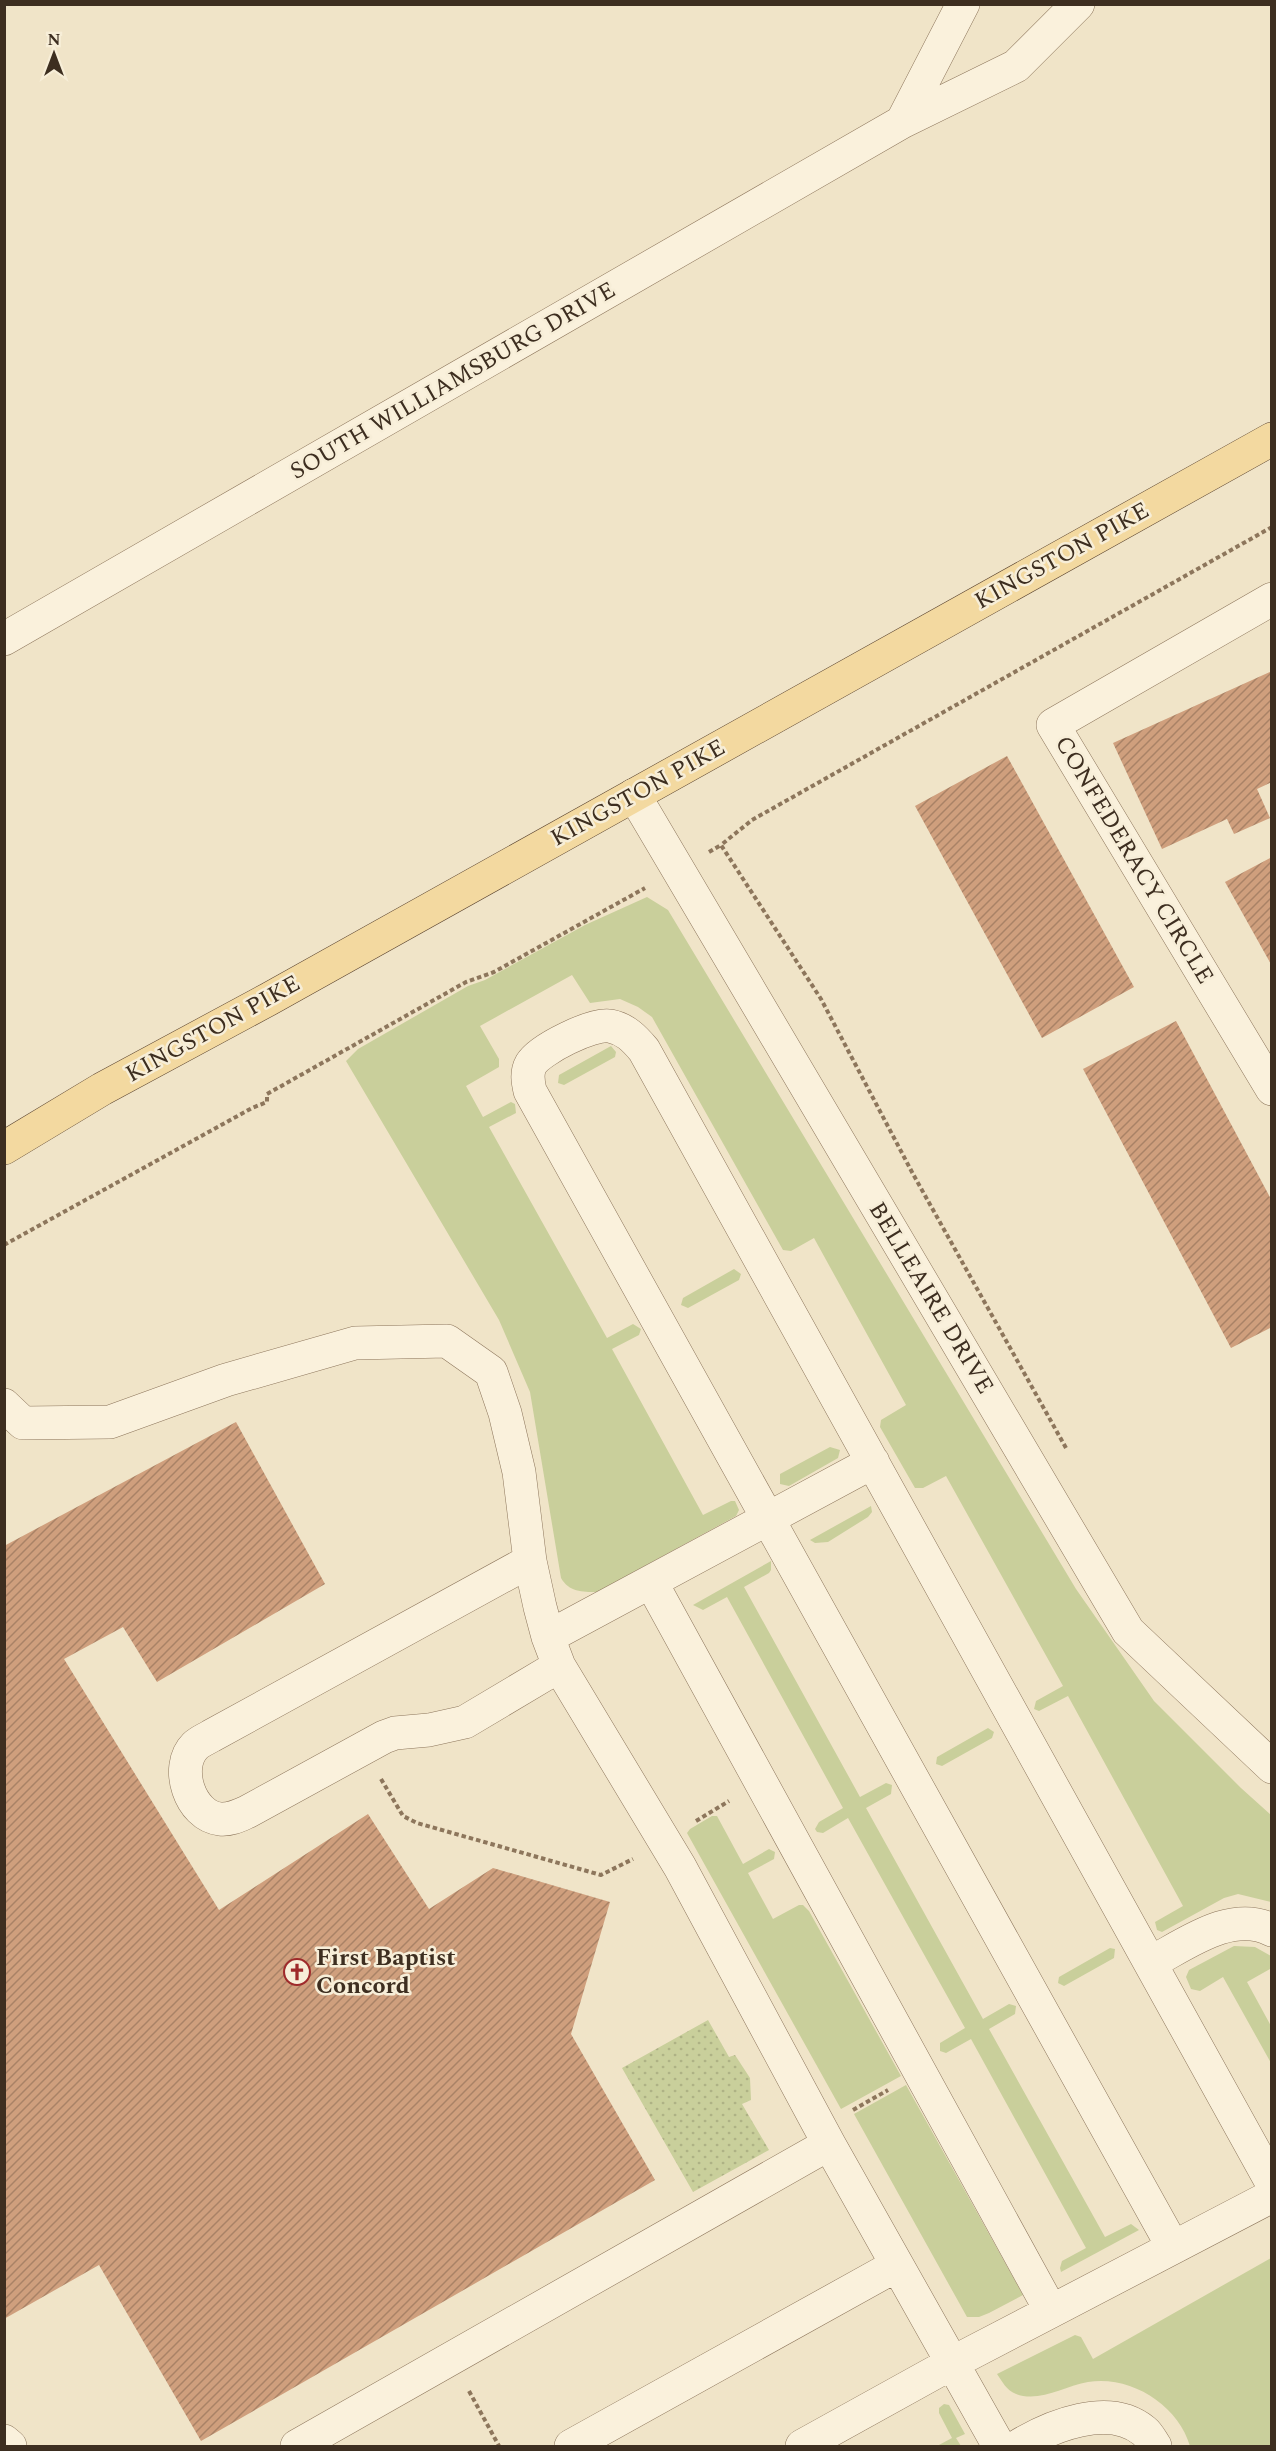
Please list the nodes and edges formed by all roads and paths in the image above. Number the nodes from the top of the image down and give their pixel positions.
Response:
1 (963, 4) edge
2 (1078, 4) edge
3 (902, 122) junction
4 (1272, 439) edge
5 (1272, 527) edge
6 (1272, 598) edge
7 (4, 639) edge
8 (634, 795) junction
9 (721, 845) junction
10 (678, 870) junction
11 (1272, 1089) edge
12 (4, 1148) edge
13 (4, 1245) edge
14 (4, 1405) edge
15 (1070, 1454) dead end
16 (873, 1462) junction
17 (769, 1518) junction
18 (530, 1561) junction
19 (651, 1582) junction
20 (553, 1652) junction
21 (1272, 1767) edge
22 (379, 1776) dead end
23 (761, 1782) junction
24 (664, 1840) junction
25 (1272, 1930) edge
26 (1150, 1964) junction
27 (897, 2084) dead end
28 (863, 2104) dead end
29 (829, 2144) junction
30 (1272, 2182) edge
31 (1272, 2196) edge
32 (1173, 2247) junction
33 (897, 2265) junction
34 (1051, 2312) junction
35 (952, 2363) junction
36 (4, 2442) edge
37 (10, 2446) edge
38 (297, 2446) edge
39 (572, 2446) edge
40 (802, 2446) edge
41 (999, 2446) edge
42 (1018, 2446) edge
43 (1155, 2446) edge

1 - 3 street
2 - 3 street, SOUTH WILLIAMSBURG DRIVE
3 - 7 street, SOUTH WILLIAMSBURG DRIVE
4 - 8 main road, KINGSTON PIKE
5 - 9 path
6 - 11 street, CONFEDERACY CIRCLE
8 - 10 street, BELLEAIRE DRIVE
8 - 12 main road, KINGSTON PIKE
9 - 10 path
9 - 15 path
10 - 13 path
10 - 21 street, BELLEAIRE DRIVE
14 - 18 street
16 - 17 street
16 - 17 street
16 - 26 street
17 - 19 street
17 - 32 street
18 - 20 street
18 - 20 street
19 - 20 street
19 - 23 street
20 - 24 street
22 - 24 path
23 - 24 path
23 - 34 street
24 - 29 street
25 - 26 street
26 - 30 street
27 - 28 path
29 - 33 street
29 - 38 street
31 - 32 street
32 - 34 street
33 - 35 street
33 - 39 street
34 - 35 street
35 - 40 street
35 - 41 street
36 - 37 street
42 - 43 street

